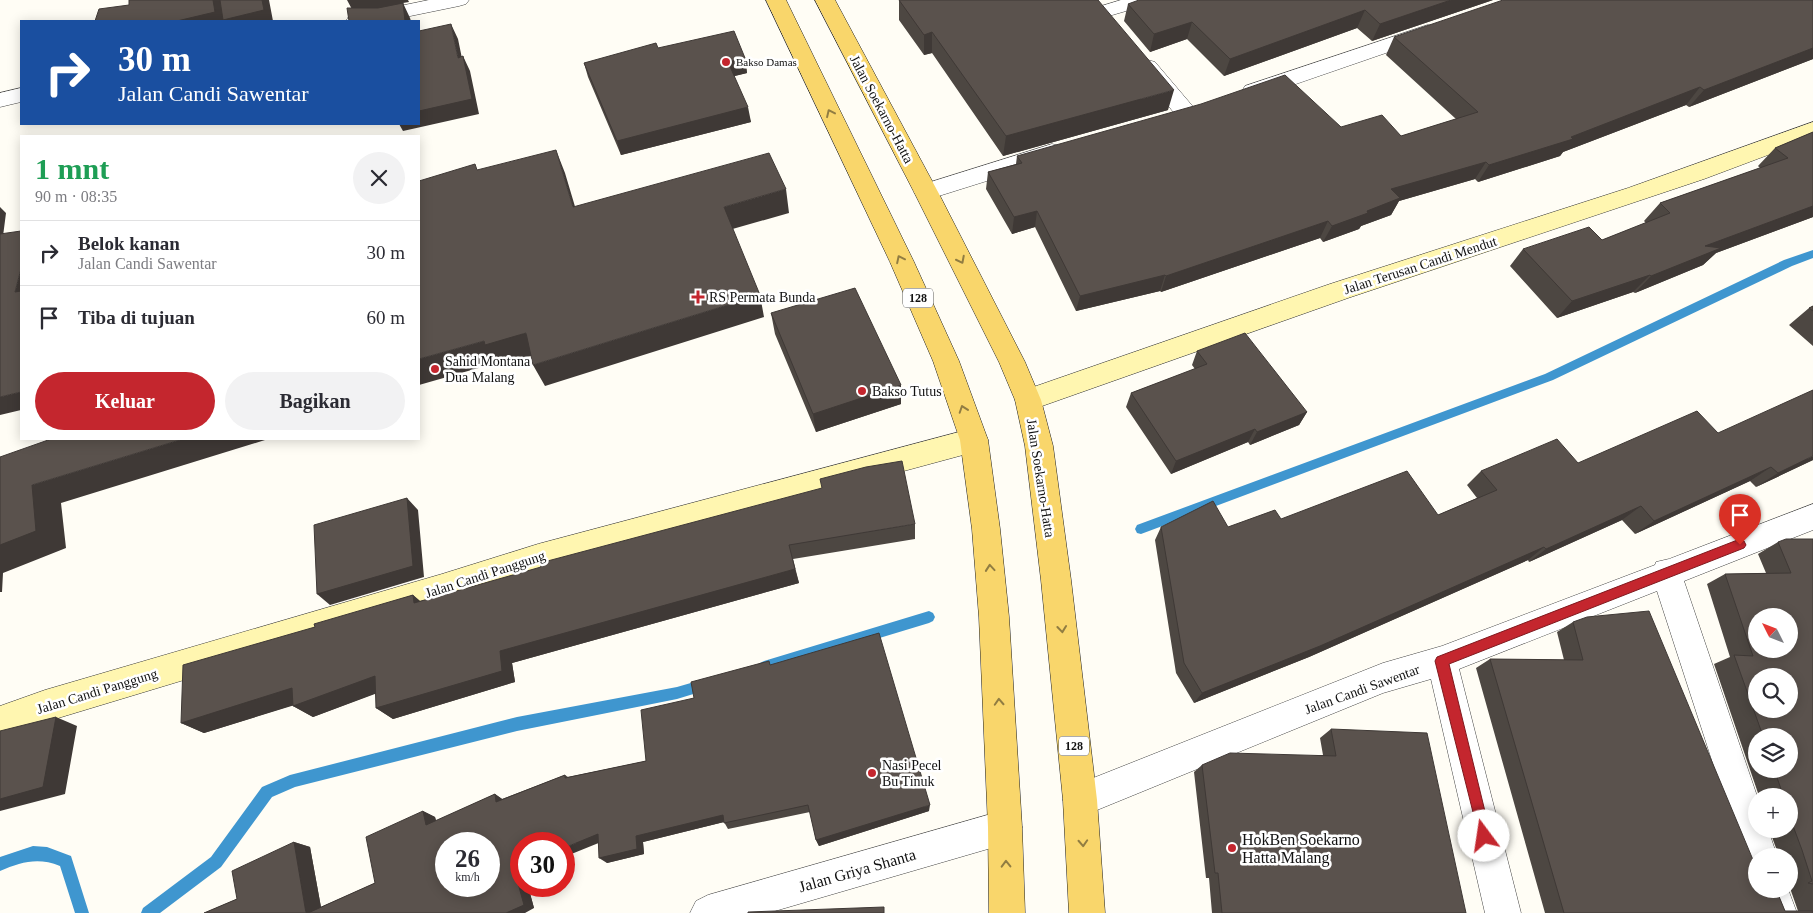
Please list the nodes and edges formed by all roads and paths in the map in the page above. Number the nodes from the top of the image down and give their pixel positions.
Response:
1 (459, 0) edge
2 (776, 0) edge
3 (825, 0) edge
4 (1143, 0) edge
5 (1103, 13) edge
6 (361, 20) edge
7 (1444, 25) edge
8 (1138, 55) edge
9 (20, 95) edge
10 (1233, 98) edge
11 (0, 100) edge
12 (1187, 113) edge
13 (1813, 130) edge
14 (1073, 146) edge
15 (926, 192) junction
16 (1028, 400) junction
17 (974, 440) junction
18 (1813, 517) edge
19 (1666, 572) junction
20 (1442, 661) junction
21 (0, 722) edge
22 (1080, 800) junction
23 (1005, 827) junction
24 (1757, 848) edge
25 (1774, 898) edge
26 (708, 913) edge
27 (1007, 913) edge
28 (1087, 913) edge
29 (1503, 913) edge
30 (1779, 913) edge

1 - 6 street
17 -> 2 main road, 128
3 - 15 main road, Jalan Soekarno-Hatta / 128
4 - 5 street
7 - 10 street
8 - 12 street
9 - 11 street
13 - 16 street, Jalan Terusan Candi Mendut
14 - 15 street
15 -> 16 main road, Jalan Soekarno-Hatta / 128
16 -> 22 main road, Jalan Soekarno-Hatta / 128
17 - 21 street, Jalan Candi Panggung
23 -> 17 main road, 128
18 - 19 street, Jalan Candi Sawentar
19 - 20 street, Jalan Candi Sawentar
19 - 24 street
20 - 22 street, Jalan Candi Sawentar
20 - 29 street
22 -> 28 main road, Jalan Soekarno-Hatta / 128
23 - 26 street, Jalan Griya Shanta
27 -> 23 main road, 128
25 - 30 street

